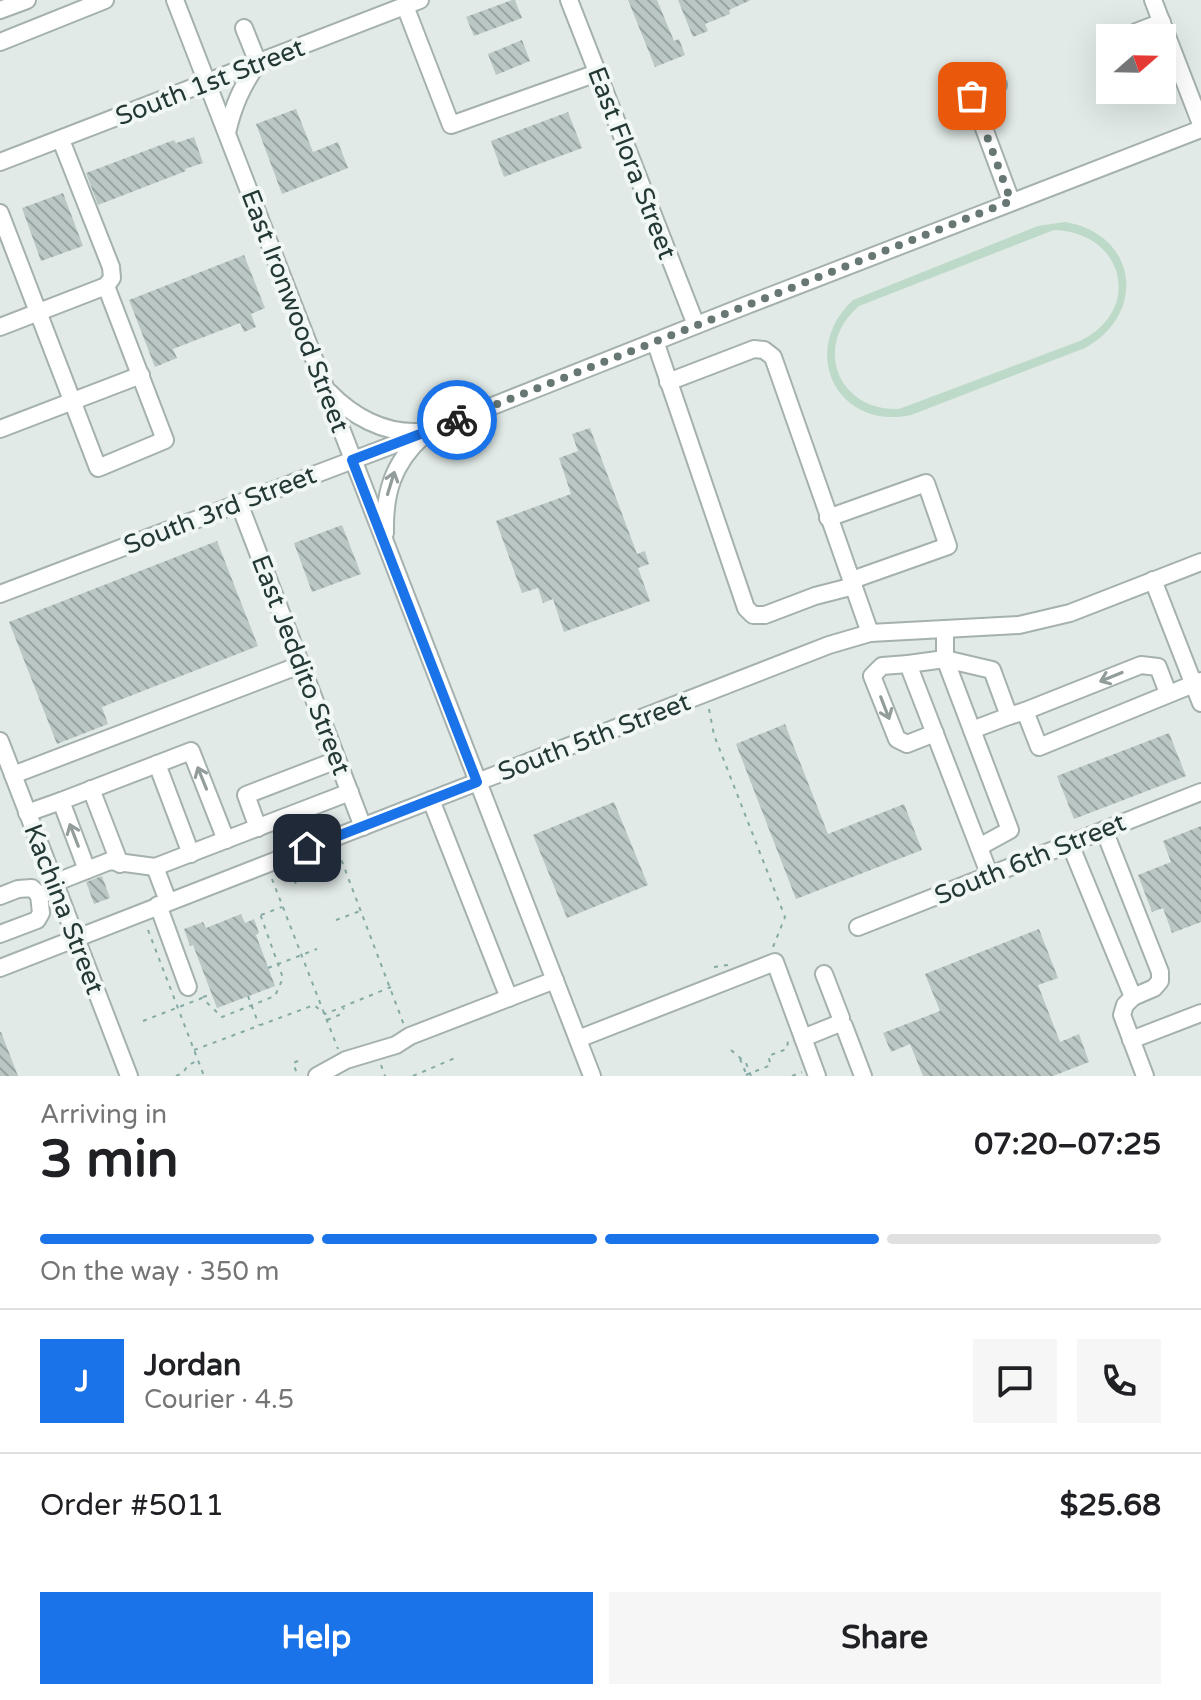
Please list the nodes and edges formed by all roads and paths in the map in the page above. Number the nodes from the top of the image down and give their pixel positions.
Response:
1 (27, 0) edge
2 (105, 0) edge
3 (175, 0) edge
4 (569, 0) edge
5 (1153, 0) edge
6 (403, 4) edge
7 (0, 10) edge
8 (1162, 22) junction
9 (1157, 24) edge
10 (244, 28) dead end
11 (0, 42) edge
12 (258, 63) junction
13 (597, 73) junction
14 (207, 83) junction
15 (998, 85) dead end
16 (1201, 126) edge
17 (226, 134) junction
18 (61, 140) junction
19 (0, 162) edge
20 (1011, 201) junction
21 (0, 213) edge
22 (106, 286) junction
23 (38, 313) junction
24 (696, 325) junction
25 (0, 327) edge
26 (655, 341) junction
27 (141, 375) junction
28 (668, 382) junction
29 (324, 387) junction
30 (72, 402) junction
31 (0, 429) edge
32 (427, 432) junction
33 (352, 460) junction
34 (239, 503) junction
35 (828, 518) junction
36 (386, 546) junction
37 (1201, 562) edge
38 (1153, 580) junction
39 (853, 583) junction
40 (0, 594) edge
41 (945, 630) junction
42 (870, 633) junction
43 (945, 659) junction
44 (908, 664) junction
45 (300, 665) junction
46 (1197, 683) edge
47 (1168, 693) junction
48 (1201, 703) edge
49 (709, 708) dead end
50 (1017, 713) junction
51 (972, 730) junction
52 (935, 733) junction
53 (0, 741) edge
54 (337, 760) junction
55 (157, 764) junction
56 (13, 775) junction
57 (477, 782) junction
58 (91, 789) junction
59 (350, 792) junction
60 (1201, 792) edge
61 (431, 800) junction
62 (61, 801) junction
63 (27, 813) junction
64 (363, 827) junction
65 (258, 828) junction
66 (1104, 830) junction
67 (226, 840) junction
68 (1070, 844) junction
69 (979, 847) junction
70 (337, 850) dead end
71 (191, 854) junction
72 (120, 864) junction
73 (155, 867) junction
74 (87, 870) junction
75 (315, 871) dead end
76 (317, 875) dead end
77 (271, 876) dead end
78 (990, 876) junction
79 (55, 886) junction
80 (39, 895) junction
81 (0, 896) edge
82 (163, 903) junction
83 (283, 906) junction
84 (361, 911) junction
85 (336, 920) dead end
86 (858, 927) dead end
87 (265, 928) junction
88 (148, 930) dead end
89 (258, 930) dead end
90 (0, 934) edge
91 (75, 938) junction
92 (317, 949) dead end
93 (771, 954) junction
94 (302, 955) junction
95 (278, 964) junction
96 (737, 965) dead end
97 (714, 967) dead end
98 (0, 968) edge
99 (268, 968) dead end
100 (824, 974) dead end
101 (555, 980) junction
102 (391, 987) junction
103 (363, 992) dead end
104 (195, 993) junction
105 (212, 994) dead end
106 (248, 996) dead end
107 (351, 997) dead end
108 (365, 997) junction
109 (1133, 997) junction
110 (509, 998) junction
111 (354, 1004) junction
112 (251, 1005) junction
113 (178, 1007) junction
114 (344, 1007) junction
115 (1201, 1013) edge
116 (325, 1014) junction
117 (327, 1020) junction
118 (143, 1021) dead end
119 (840, 1023) junction
120 (259, 1026) junction
121 (796, 1036) junction
122 (408, 1038) junction
123 (578, 1039) junction
124 (1131, 1040) junction
125 (194, 1050) junction
126 (731, 1050) dead end
127 (455, 1058) dead end
128 (198, 1061) junction
129 (298, 1061) dead end
130 (343, 1062) junction
131 (748, 1075) edge
132 (129, 1076) edge
133 (176, 1076) edge
134 (204, 1076) edge
135 (298, 1076) edge
136 (317, 1076) edge
137 (413, 1076) edge
138 (592, 1076) edge
139 (817, 1076) edge
140 (863, 1076) edge
141 (1145, 1076) edge

1 - 7 street
2 - 11 street
3 - 14 street, East Ironwood Street
4 - 13 street, East Flora Street
5 - 8 street
6 - 12 street, South 1st Street
6 - 13 street
8 - 9 street
8 - 16 street
10 - 12 street
12 - 14 street, South 1st Street
12 - 17 street
13 - 24 street, East Flora Street
14 - 17 street, East Ironwood Street
14 - 18 street, South 1st Street
15 - 20 street
16 - 20 street, South 3rd Street
17 - 29 street, East Ironwood Street
18 - 19 street, South 1st Street
18 - 22 street
20 - 24 street, South 3rd Street
21 - 23 street
22 - 23 street
22 - 27 street
23 - 25 street
23 - 30 street
24 - 26 street, South 3rd Street
26 - 28 street
26 - 32 street, South 3rd Street
27 - 30 street
27 - 30 street
28 - 35 street
28 - 39 street
29 - 32 street
29 - 33 street, East Ironwood Street
30 - 31 street
32 - 33 street, South 3rd Street
36 -> 32 street
33 - 34 street, South 3rd Street
33 - 36 street, East Ironwood Street
34 - 40 street, South 3rd Street
34 - 45 street, East Jeddito Street
35 - 39 street
35 - 39 street
36 - 57 street, East Ironwood Street
37 - 38 street, South 5th Street
38 - 41 street, South 5th Street
38 - 46 street
39 - 42 street
41 - 42 street, South 5th Street
41 - 43 street
42 - 57 street, South 5th Street
43 - 44 street
43 - 50 street
43 - 51 street
44 - 52 street
44 -> 52 street
45 - 54 street, East Jeddito Street
45 - 56 street
46 - 47 street
46 - 48 street
47 -> 50 street
47 - 50 street
49 - 93 path
50 - 51 street
51 - 69 street
52 - 69 street
53 - 56 street, Kachina Street
54 - 59 street, East Jeddito Street
54 - 65 street
55 - 58 street
67 -> 55 street
55 - 71 street
56 - 63 street, Kachina Street
57 - 61 street, South 5th Street
57 - 101 street, East Ironwood Street
58 - 62 street
58 - 72 street
59 - 64 street, East Jeddito Street
59 - 65 street
60 - 66 street, South 6th Street
61 - 64 street, South 5th Street
61 - 110 street
62 - 63 street
74 -> 62 street
63 - 79 street, Kachina Street
64 - 82 street, South 5th Street
65 - 67 street
66 - 68 street, South 6th Street
66 - 109 street
67 - 71 street
68 - 78 street, South 6th Street
68 - 109 street
69 - 78 street
70 - 84 path
71 - 73 street
72 - 73 street
72 - 74 street
73 - 82 street
74 - 79 street
75 - 76 path
77 - 83 path
78 - 86 street, South 6th Street
79 - 80 street
79 - 91 street, Kachina Street
80 - 81 street
80 - 90 street
82 - 91 street, South 5th Street
82 - 104 street
83 - 87 path
83 - 94 path
84 - 85 path
84 - 102 path
87 - 89 path
87 - 95 path
88 - 113 path
91 - 98 street, South 5th Street
91 - 132 street, Kachina Street
92 - 94 path
93 - 121 street
93 - 123 street
94 - 95 path
94 - 116 path
95 - 99 path
95 - 112 path
96 - 97 path
100 - 119 street
101 - 110 street
101 - 123 street, East Ironwood Street
102 - 108 path
102 - 122 path
103 - 108 path
104 - 105 path
104 - 112 path
104 - 113 path
106 - 112 path
107 - 111 path
108 - 111 path
109 - 124 street
110 - 122 street
111 - 114 path
112 - 120 path
113 - 118 path
113 - 125 path
114 - 116 path
114 - 117 path
115 - 124 street
116 - 117 path
116 - 120 path
117 - 130 path
119 - 121 street
119 - 140 street
120 - 125 path
121 - 131 path
121 - 139 street
122 - 130 street
123 - 138 street, East Ironwood Street
124 - 141 street
125 - 128 path
126 - 131 path
127 - 137 path
128 - 133 path
128 - 134 path
129 - 135 path
130 - 136 street

